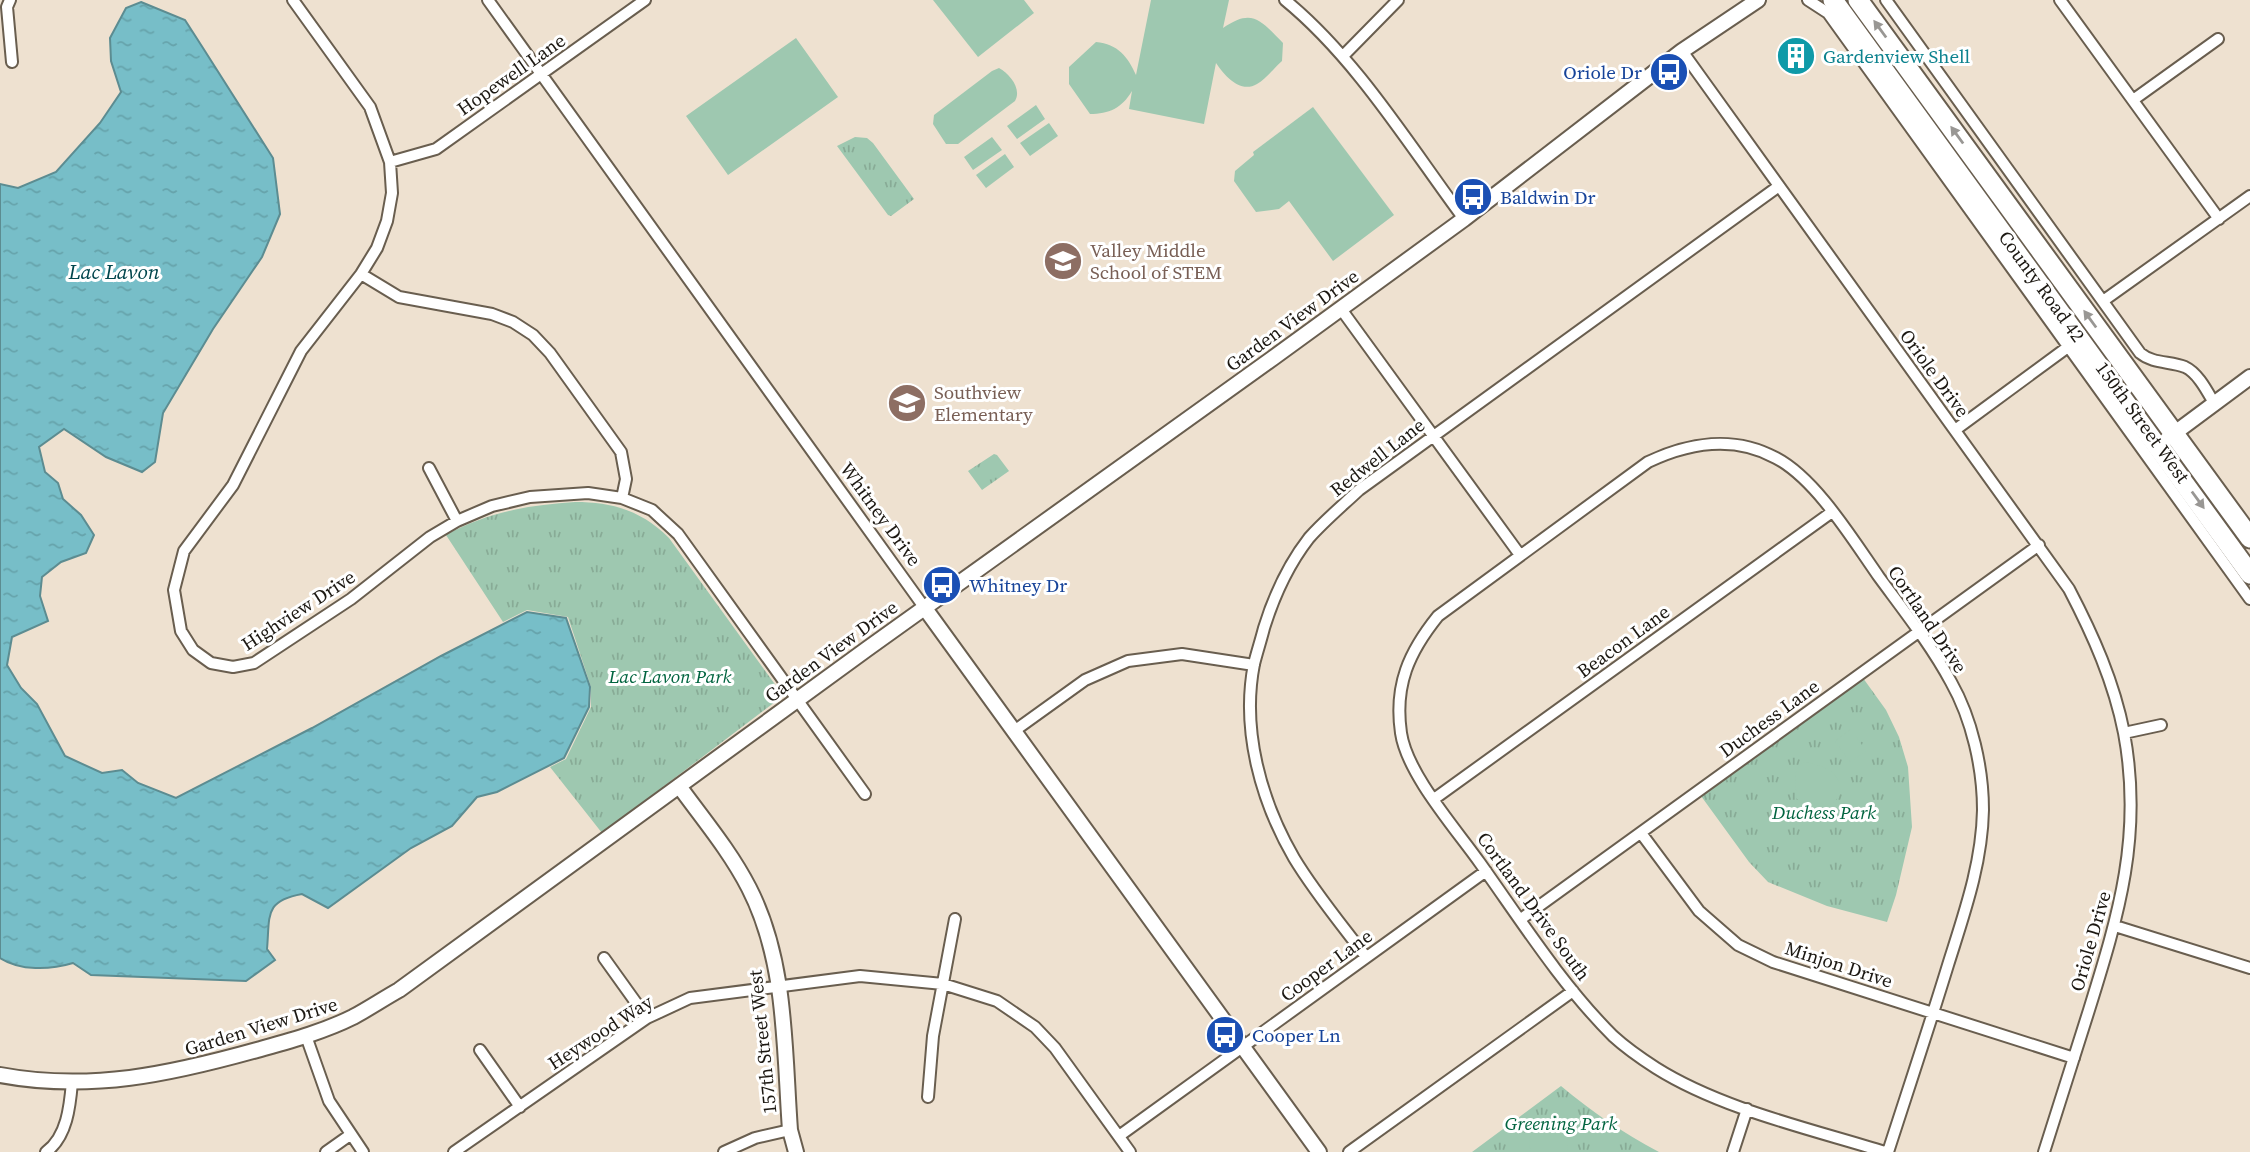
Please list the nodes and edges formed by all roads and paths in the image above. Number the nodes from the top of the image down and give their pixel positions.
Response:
1 (10, 0) edge
2 (293, 0) edge
3 (488, 0) edge
4 (645, 0) edge
5 (1285, 0) edge
6 (1398, 0) edge
7 (1758, 0) edge
8 (1808, 0) edge
9 (1833, 0) edge
10 (1858, 0) edge
11 (1886, 0) edge
12 (2060, 0) edge
13 (2218, 39) dead end
14 (1682, 51) junction
15 (1343, 56) junction
16 (12, 62) dead end
17 (541, 75) junction
18 (2133, 100) junction
19 (390, 162) junction
20 (1779, 186) junction
21 (2250, 196) edge
22 (1464, 219) junction
23 (2218, 219) junction
24 (361, 274) junction
25 (2103, 301) junction
26 (1341, 309) junction
27 (2074, 343) junction
28 (2250, 377) edge
29 (2214, 403) junction
30 (1955, 430) junction
31 (1433, 435) junction
32 (2166, 439) junction
33 (429, 468) dead end
34 (622, 498) junction
35 (1832, 512) junction
36 (457, 521) junction
37 (2250, 537) edge
38 (2039, 545) junction
39 (1520, 555) junction
40 (2250, 573) edge
41 (2250, 599) edge
42 (924, 607) junction
43 (1919, 632) junction
44 (1254, 665) junction
45 (797, 699) junction
46 (2161, 724) dead end
47 (1014, 731) junction
48 (2124, 733) junction
49 (678, 786) junction
50 (865, 794) dead end
51 (1434, 799) junction
52 (1641, 832) junction
53 (1486, 871) junction
54 (956, 919) dead end
55 (1521, 919) junction
56 (2115, 926) junction
57 (1366, 957) junction
58 (604, 958) dead end
59 (2250, 968) edge
60 (779, 985) junction
61 (943, 985) junction
62 (1573, 991) junction
63 (1933, 1013) junction
64 (647, 1018) junction
65 (306, 1036) junction
66 (1243, 1047) junction
67 (480, 1050) dead end
68 (2074, 1058) junction
69 (0, 1075) edge
70 (72, 1082) junction
71 (928, 1097) dead end
72 (520, 1107) junction
73 (1747, 1109) junction
74 (790, 1130) junction
75 (350, 1135) junction
76 (1119, 1136) junction
77 (46, 1152) edge
78 (326, 1152) edge
79 (363, 1152) edge
80 (454, 1152) edge
81 (724, 1152) edge
82 (796, 1152) edge
83 (1130, 1152) edge
84 (1319, 1152) edge
85 (1349, 1152) edge
86 (1733, 1152) edge
87 (1886, 1152) edge
88 (2044, 1152) edge

1 - 16 street
2 - 19 street, Highview Drive
3 - 17 street, Whitney Drive
4 - 17 street, Hopewell Lane
5 - 15 street
6 - 15 street
7 - 14 street, Garden View Drive
8 - 27 street, 150th Street West
9 - 27 highway, County Road 42
32 -> 10 highway, County Road 42
11 - 25 street, 150th Street West
12 - 18 street
13 - 18 street
14 - 20 street, Oriole Drive
14 - 22 street, Garden View Drive
15 - 22 street
17 - 19 street, Hopewell Lane
17 - 42 street, Whitney Drive
18 - 23 street
19 - 24 street, Highview Drive
20 - 30 street, Oriole Drive
20 - 31 street, Redwell Lane
21 - 23 street
22 - 26 street, Garden View Drive
23 - 25 street
24 - 34 street
24 - 36 street, Highview Drive
25 - 29 street, 150th Street West
26 - 31 street
26 - 42 street, Garden View Drive
27 - 30 street
27 - 32 highway, County Road 42
27 - 41 street, 150th Street West
28 - 29 street
29 - 32 street
30 - 38 street, Oriole Drive
31 - 39 street
31 - 44 street, Redwell Lane
32 - 37 highway, County Road 42
32 -> 40 highway, County Road 42
33 - 36 street
34 - 36 street, Highview Drive
34 - 45 street, Highview Drive
35 - 39 street, Cortland Drive
35 - 43 street, Cortland Drive
35 - 51 street, Beacon Lane
38 - 43 street, Duchess Lane
38 - 48 street, Oriole Drive
39 - 51 street, Cortland Drive South
42 - 45 street, Garden View Drive
42 - 47 street, Whitney Drive
43 - 52 street, Duchess Lane
43 - 63 street, Cortland Drive
44 - 47 street
44 - 57 street, Redwell Lane
45 - 49 street, Garden View Drive
45 - 50 street, Highview Drive
46 - 48 street
47 - 66 street, Whitney Drive
48 - 56 street, Oriole Drive
49 - 60 street, 157th Street West
49 - 65 street, Garden View Drive
51 - 53 street, Cortland Drive South
52 - 55 street, Duchess Lane
52 - 63 street, Minjon Drive
53 - 55 street, Cortland Drive South
53 - 57 street, Cooper Lane
54 - 61 street
55 - 62 street, Cortland Drive South
56 - 59 street
56 - 68 street, Oriole Drive
57 - 66 street, Cooper Lane
58 - 64 street
60 - 61 street, Heywood Way
60 - 64 street, Heywood Way
60 - 74 street, 157th Street West
61 - 71 street
61 - 76 street, Heywood Way
62 - 73 street, Cortland Drive South
62 - 85 street
63 - 68 street, Minjon Drive
63 - 87 street, Cortland Drive
64 - 72 street, Heywood Way
65 - 70 street, Garden View Drive
65 - 75 street
66 - 76 street, Cooper Lane
66 - 84 street, Whitney Drive
67 - 72 street
68 - 88 street, Oriole Drive
69 - 70 street, Garden View Drive
70 - 77 street
72 - 80 street, Heywood Way
73 - 86 street
73 - 87 street, Cortland Drive South
74 - 81 street
74 - 82 street, 157th Street West
75 - 78 street
75 - 79 street
76 - 83 street, Heywood Way

